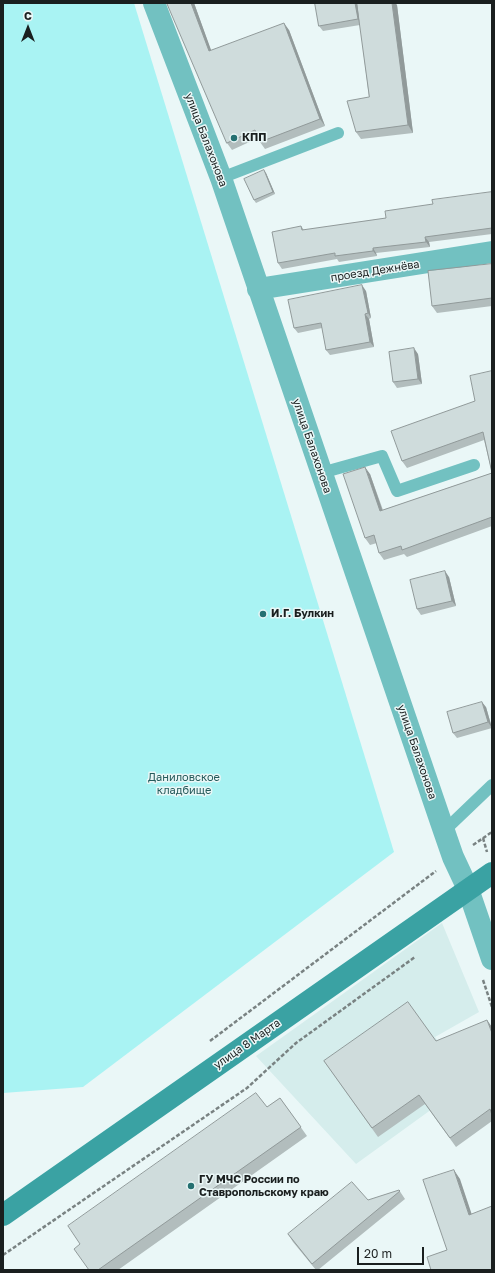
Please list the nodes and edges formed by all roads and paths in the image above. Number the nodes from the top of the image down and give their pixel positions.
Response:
1 (154, 3) edge
2 (338, 133) dead end
3 (221, 178) junction
4 (492, 252) edge
5 (258, 289) junction
6 (474, 465) dead end
7 (321, 473) junction
8 (492, 785) edge
9 (444, 831) junction
10 (453, 857) junction
11 (492, 873) edge
12 (468, 889) junction
13 (418, 954) dead end
14 (487, 969) edge
15 (492, 1007) edge
16 (205, 1044) dead end
17 (3, 1215) edge
18 (3, 1255) edge

1 - 3 street, улица Балахонова
2 - 3 lane
3 - 5 street, улица Балахонова
4 - 5 street, проезд Дежнёва
5 - 7 street, улица Балахонова
6 - 7 lane
7 - 9 street, улица Балахонова
8 - 9 lane
9 - 10 street, улица Балахонова
10 - 12 street, улица Балахонова
10 - 16 path
11 - 12 street, улица 8 Марта
12 - 14 street, улица Балахонова
12 - 17 street, улица 8 Марта
13 - 18 path
14 - 15 path

